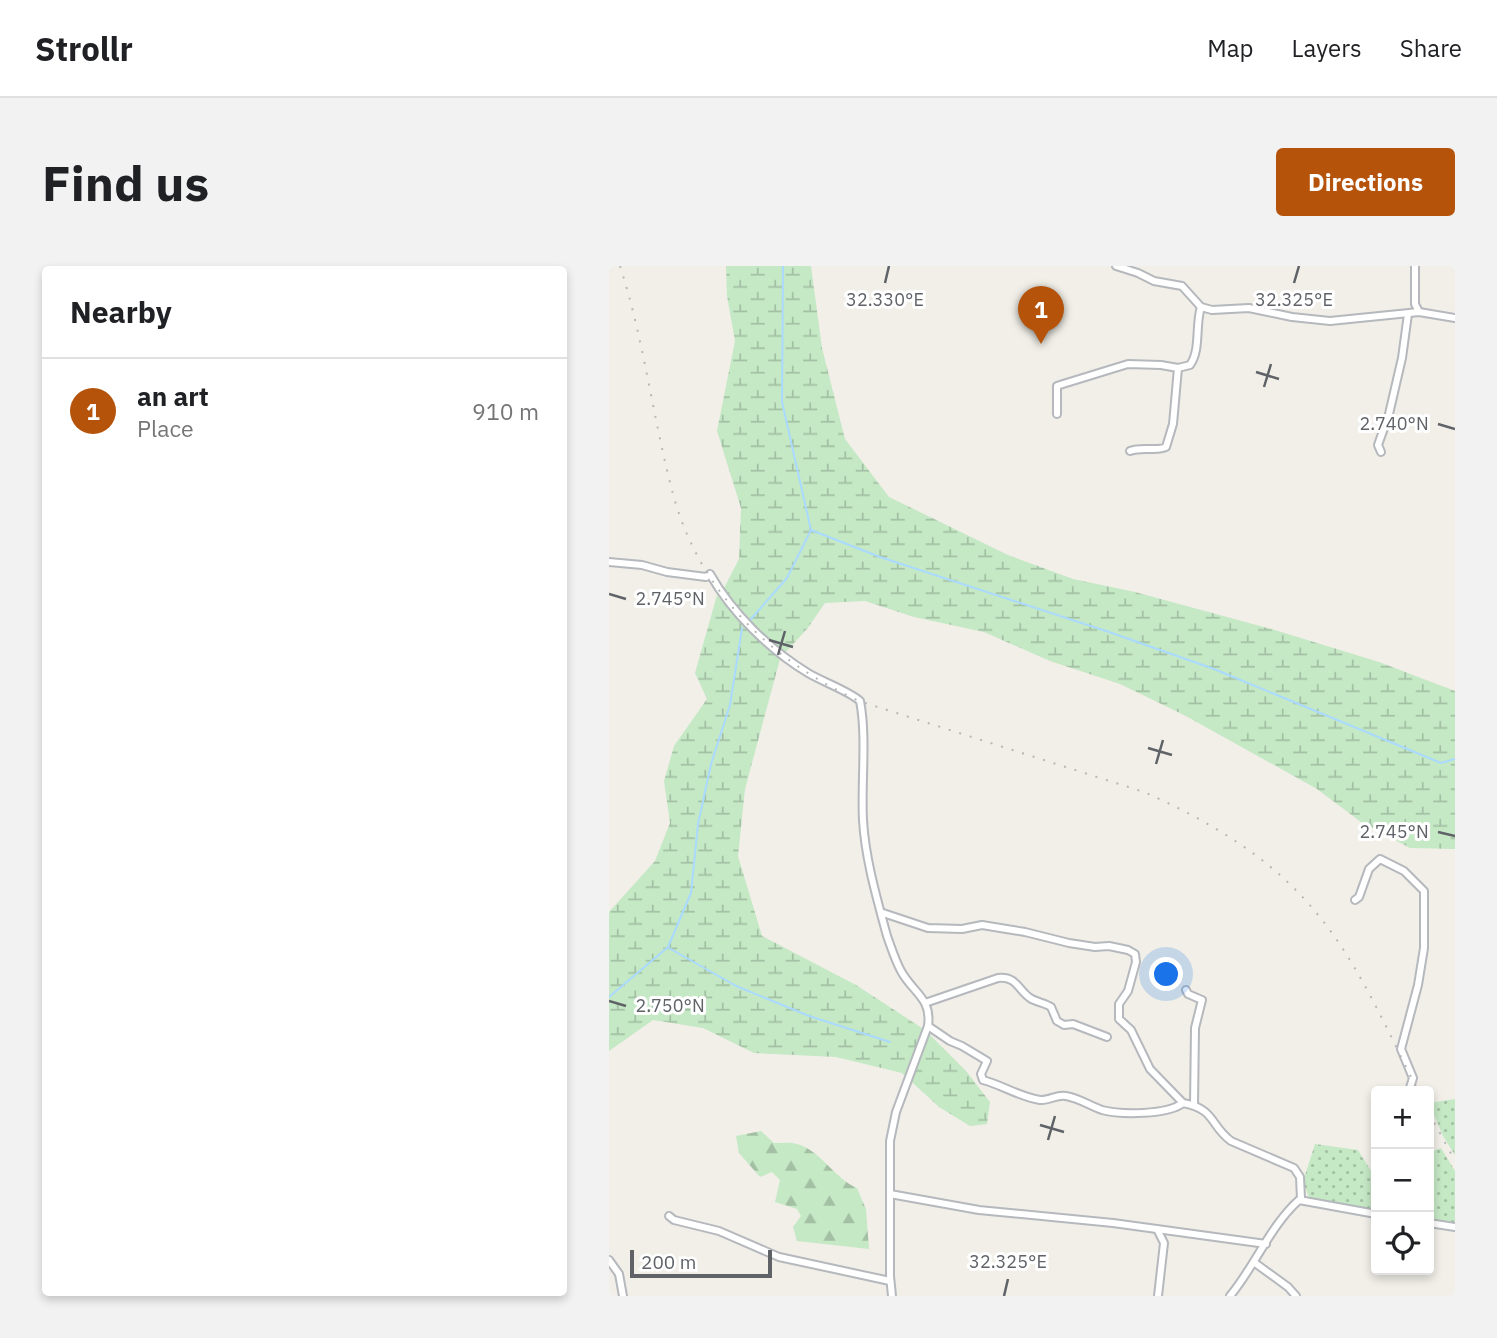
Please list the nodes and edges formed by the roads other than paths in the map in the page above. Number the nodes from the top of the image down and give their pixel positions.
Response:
1 (1116, 266) edge
2 (1415, 266) edge
3 (1201, 307) junction
4 (1419, 312) junction
5 (1408, 314) junction
6 (1455, 318) edge
7 (1178, 368) junction
8 (1057, 414) dead end
9 (1130, 451) dead end
10 (1381, 452) dead end
11 (609, 562) edge
12 (1355, 900) dead end
13 (883, 913) junction
14 (1186, 990) dead end
15 (926, 1003) junction
16 (928, 1027) junction
17 (1107, 1037) dead end
18 (1411, 1086) edge
19 (1183, 1103) junction
20 (1194, 1105) junction
21 (890, 1194) junction
22 (1301, 1199) junction
23 (1371, 1213) edge
24 (669, 1216) dead end
25 (1434, 1224) edge
26 (1455, 1227) edge
27 (1157, 1229) junction
28 (1266, 1244) junction
29 (609, 1260) edge
30 (1255, 1263) junction
31 (890, 1281) junction
32 (623, 1296) edge
33 (892, 1296) edge
34 (1158, 1296) edge
35 (1230, 1296) edge
36 (1296, 1296) edge

1 - 3 street
2 - 4 street
3 - 5 street
3 - 7 street
4 - 5 street
4 - 6 street
5 - 10 street
7 - 8 street
7 - 9 street
11 - 13 street
12 - 18 street
13 - 15 street
13 - 19 street
14 - 20 street
15 - 16 street
15 - 17 street
16 - 19 street
16 - 21 street
19 - 20 street
20 - 22 street
21 - 27 street
21 - 31 street
22 - 23 street
22 - 28 street
24 - 31 street
25 - 26 street
27 - 28 street
27 - 34 street
28 - 30 street
29 - 32 street
30 - 35 street
30 - 36 street
31 - 33 street

